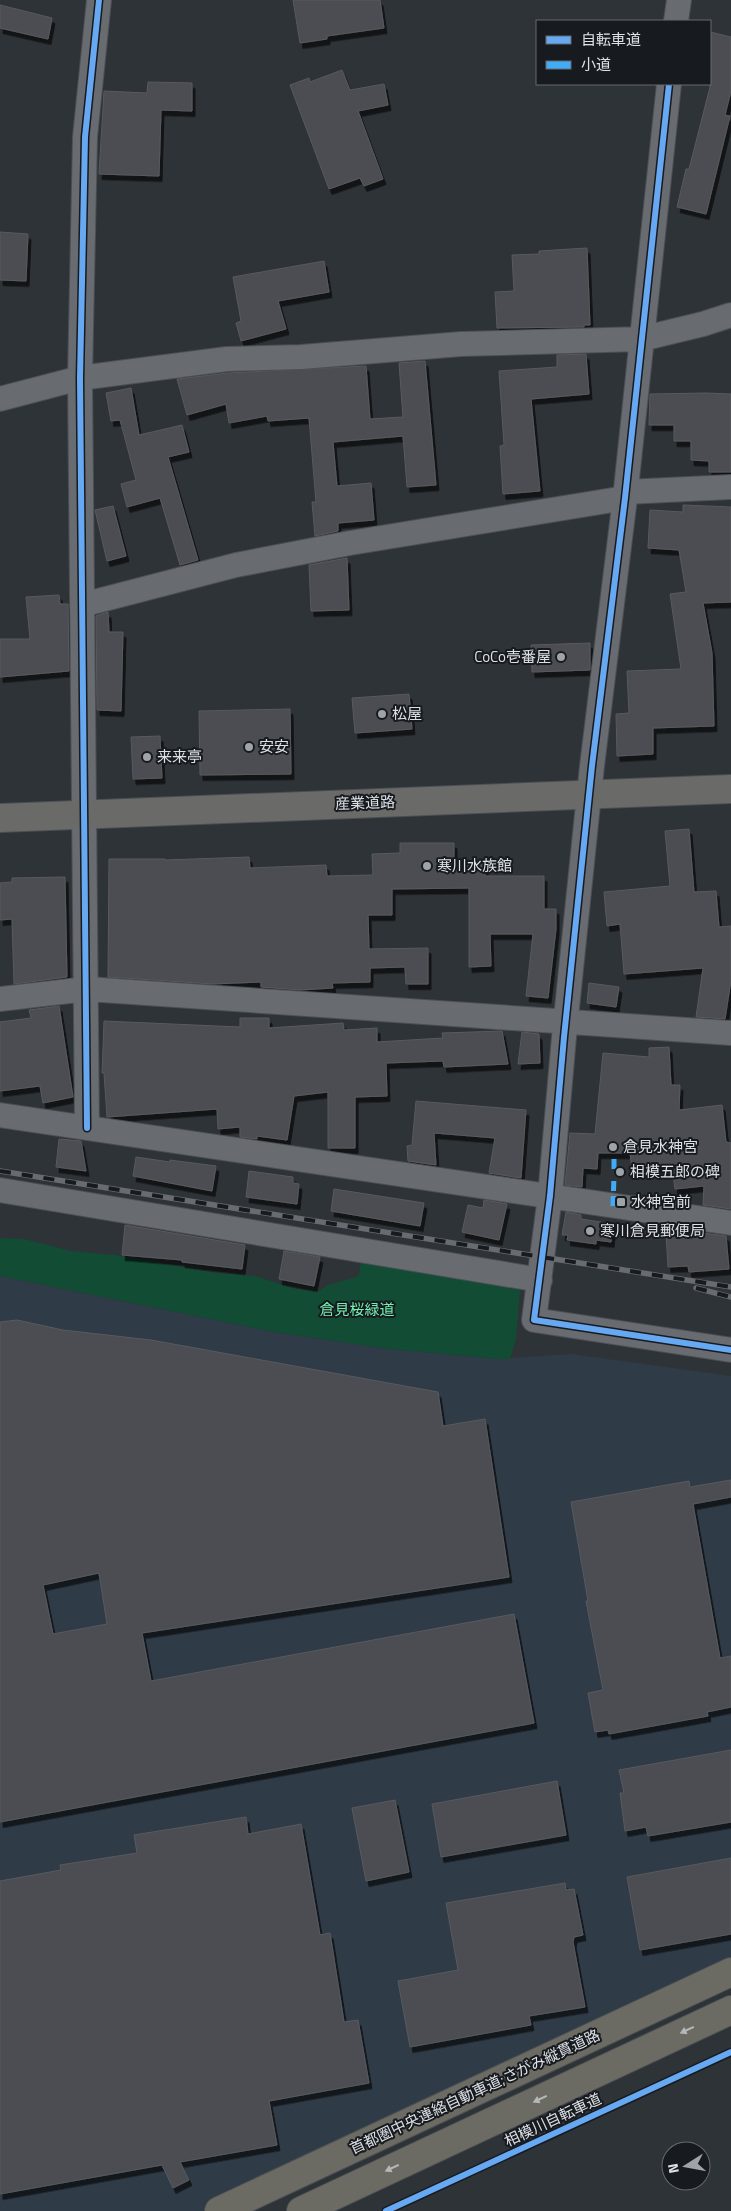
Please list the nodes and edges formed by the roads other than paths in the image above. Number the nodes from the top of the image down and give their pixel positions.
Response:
1 (99, 0) edge
2 (679, 0) edge
3 (676, 20) edge
4 (669, 85) edge
5 (731, 315) edge
6 (641, 339) junction
7 (80, 378) junction
8 (0, 399) edge
9 (731, 488) edge
10 (625, 495) junction
11 (82, 605) junction
12 (731, 789) edge
13 (590, 795) junction
14 (83, 814) junction
15 (0, 818) edge
16 (86, 989) junction
17 (0, 998) edge
18 (565, 1021) junction
19 (731, 1034) edge
20 (0, 1116) edge
21 (87, 1128) junction
22 (0, 1190) edge
23 (550, 1196) junction
24 (731, 1223) edge
25 (540, 1280) junction
26 (731, 1350) edge
27 (731, 1972) edge
28 (731, 1982) edge
29 (731, 2010) edge
30 (219, 2211) edge
31 (235, 2211) edge
32 (301, 2211) edge

1 - 7 street
2 - 3 street
4 - 6 street
5 - 6 street
6 - 7 street
6 - 10 street
7 - 8 street
7 - 11 street
9 - 10 street
10 - 11 street
10 - 13 street
11 - 14 street
12 - 13 main road, 産業道路
13 - 14 main road, 産業道路
13 - 18 street
14 - 15 main road, 産業道路
14 - 16 street
16 - 17 street
16 - 18 street
16 - 21 street
18 - 19 street
18 - 23 street
20 - 21 street
21 - 23 street
22 - 25 street
23 - 24 street
23 - 25 street
25 - 26 street
27 - 30 highway, 首都圏中央連絡自動車道;さがみ縦貫道路
28 - 31 street
29 -> 32 highway

